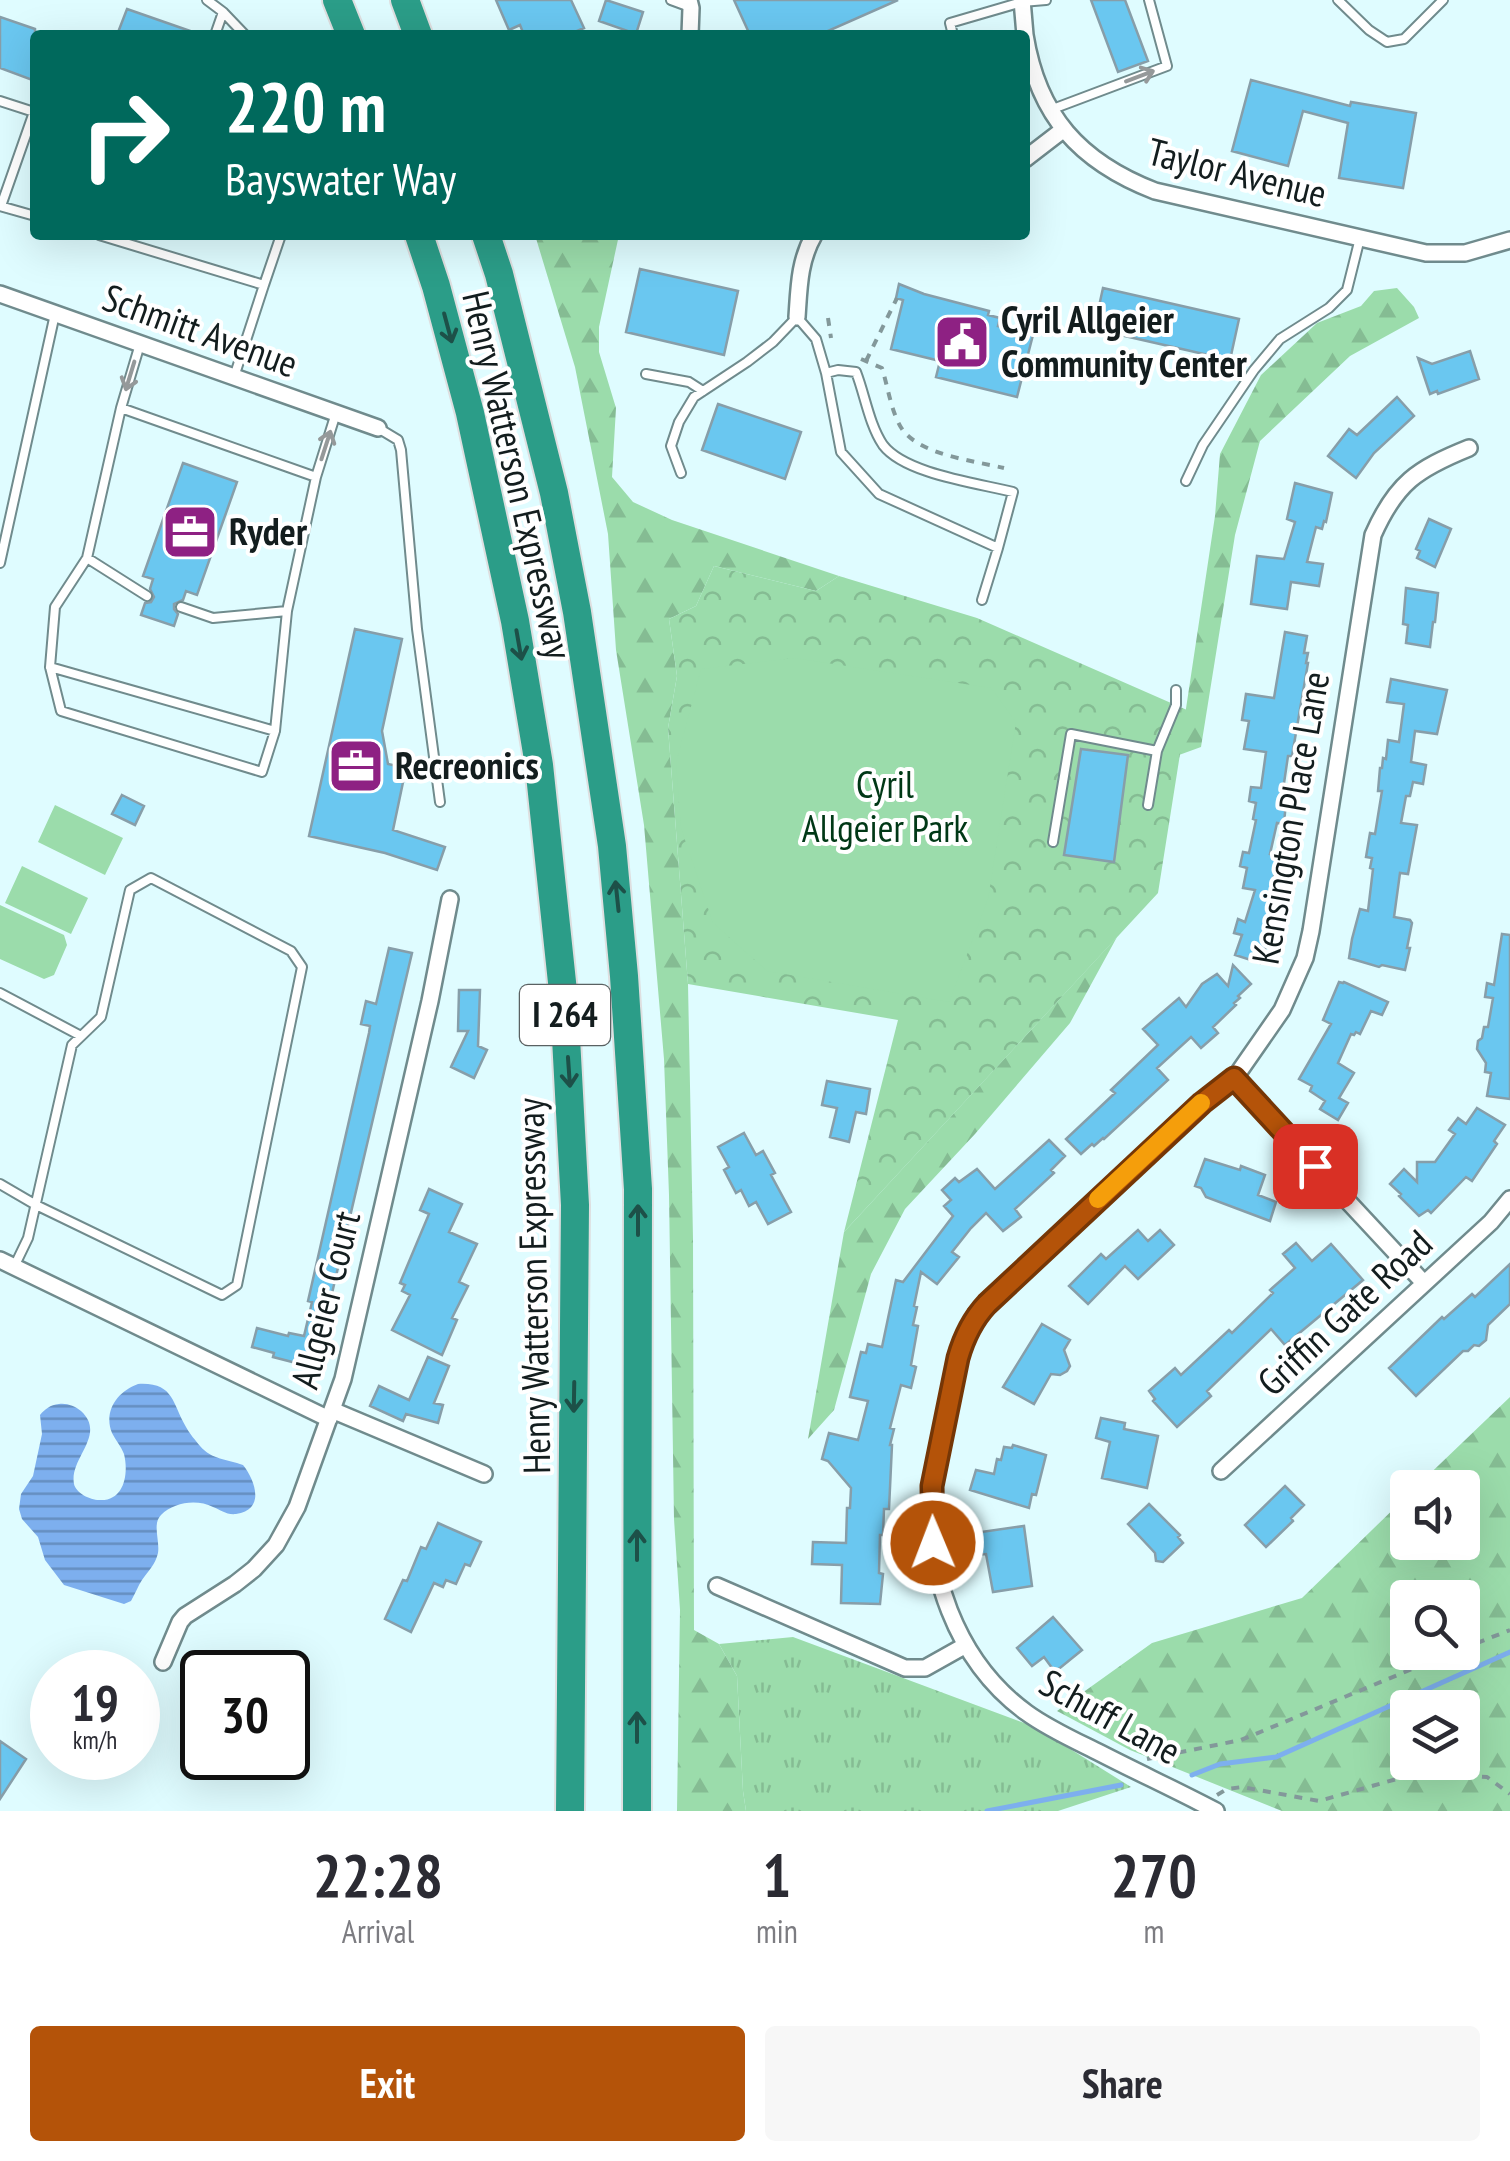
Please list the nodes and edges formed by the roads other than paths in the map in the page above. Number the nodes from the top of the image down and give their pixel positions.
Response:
1 (207, 0) edge
2 (337, 0) edge
3 (405, 0) edge
4 (671, 0) edge
5 (1046, 0) edge
6 (1150, 0) edge
7 (1338, 0) edge
8 (1443, 0) edge
9 (1022, 1) edge
10 (690, 4) edge
11 (223, 12) junction
12 (217, 30) edge
13 (240, 30) edge
14 (348, 30) edge
15 (416, 30) edge
16 (690, 30) edge
17 (952, 30) edge
18 (1025, 30) edge
19 (1030, 58) edge
20 (0, 101) edge
21 (1050, 110) junction
22 (30, 111) edge
23 (30, 123) edge
24 (1064, 129) junction
25 (1030, 155) edge
26 (0, 206) edge
27 (30, 215) edge
28 (1360, 238) junction
29 (116, 240) edge
30 (279, 240) edge
31 (421, 240) edge
32 (487, 240) edge
33 (809, 240) edge
34 (1510, 240) edge
35 (264, 285) junction
36 (0, 294) edge
37 (55, 314) junction
38 (797, 317) junction
39 (140, 344) junction
40 (826, 373) junction
41 (646, 374) dead end
42 (234, 377) junction
43 (703, 391) junction
44 (121, 408) junction
45 (336, 414) junction
46 (378, 428) joint
47 (1469, 448) dead end
48 (680, 473) dead end
49 (316, 477) junction
50 (1186, 481) dead end
51 (998, 548) junction
52 (88, 558) junction
53 (0, 562) edge
54 (147, 596) dead end
55 (982, 600) dead end
56 (181, 607) dead end
57 (287, 611) junction
58 (50, 667) junction
59 (1176, 690) dead end
60 (276, 731) junction
61 (1157, 751) junction
62 (440, 802) dead end
63 (1148, 805) dead end
64 (1053, 842) dead end
65 (450, 899) dead end
66 (0, 993) edge
67 (81, 1036) junction
68 (1234, 1078) junction
69 (0, 1184) edge
70 (1510, 1199) edge
71 (36, 1204) junction
72 (7, 1263) edge
73 (1424, 1282) junction
74 (331, 1415) junction
75 (1221, 1472) dead end
76 (484, 1474) dead end
77 (718, 1586) dead end
78 (966, 1645) junction
79 (163, 1662) dead end
80 (1213, 1809) edge
81 (570, 1811) edge
82 (637, 1811) edge

1 - 11 lane
2 - 14 highway
3 - 15 highway
4 - 10 lane
5 - 9 lane
21 -> 6 lane
7 - 8 lane
9 - 17 lane
9 - 18 street, Taylor Avenue
10 - 16 street
11 - 12 lane
11 - 13 lane
19 - 21 street, Taylor Avenue
20 - 22 lane
21 - 24 street, Taylor Avenue
23 - 26 lane
24 - 25 street
24 - 28 street, Taylor Avenue
26 - 27 lane
28 - 34 street, Taylor Avenue
28 - 50 lane
29 - 35 lane
30 - 35 lane
31 -> 81 highway, Henry Watterson Expressway / I 264
82 -> 32 highway, Henry Watterson Expressway / I 264
33 - 38 street
35 - 42 lane
36 - 37 street, Schmitt Avenue
37 - 39 street, Schmitt Avenue
37 - 53 lane
38 - 40 lane
38 - 43 lane
39 - 42 street, Schmitt Avenue
39 -> 44 lane
40 - 51 lane
40 - 51 lane
41 - 43 lane
42 - 45 street, Schmitt Avenue
43 - 48 lane
44 - 49 lane
44 - 52 lane
45 - 46 street, Schmitt Avenue
49 -> 45 lane
46 - 62 lane
47 - 68 street, Kensington Place Lane
49 - 57 lane
51 - 55 lane
52 - 54 lane
52 - 58 lane
56 - 57 lane
57 - 60 lane
58 - 60 lane
58 - 60 lane
59 - 61 lane
61 - 63 lane
61 - 64 lane
65 - 74 street, Allgeier Court
66 - 67 lane
67 - 71 lane
67 - 71 lane
68 - 73 street
68 - 78 street, Kensington Place Lane
69 - 71 lane
70 - 73 street, Griffin Gate Road
71 - 72 lane
72 - 74 street
73 - 75 street, Griffin Gate Road
74 - 76 street
74 - 79 street, Allgeier Court
77 - 78 street
78 - 80 street, Schuff Lane

